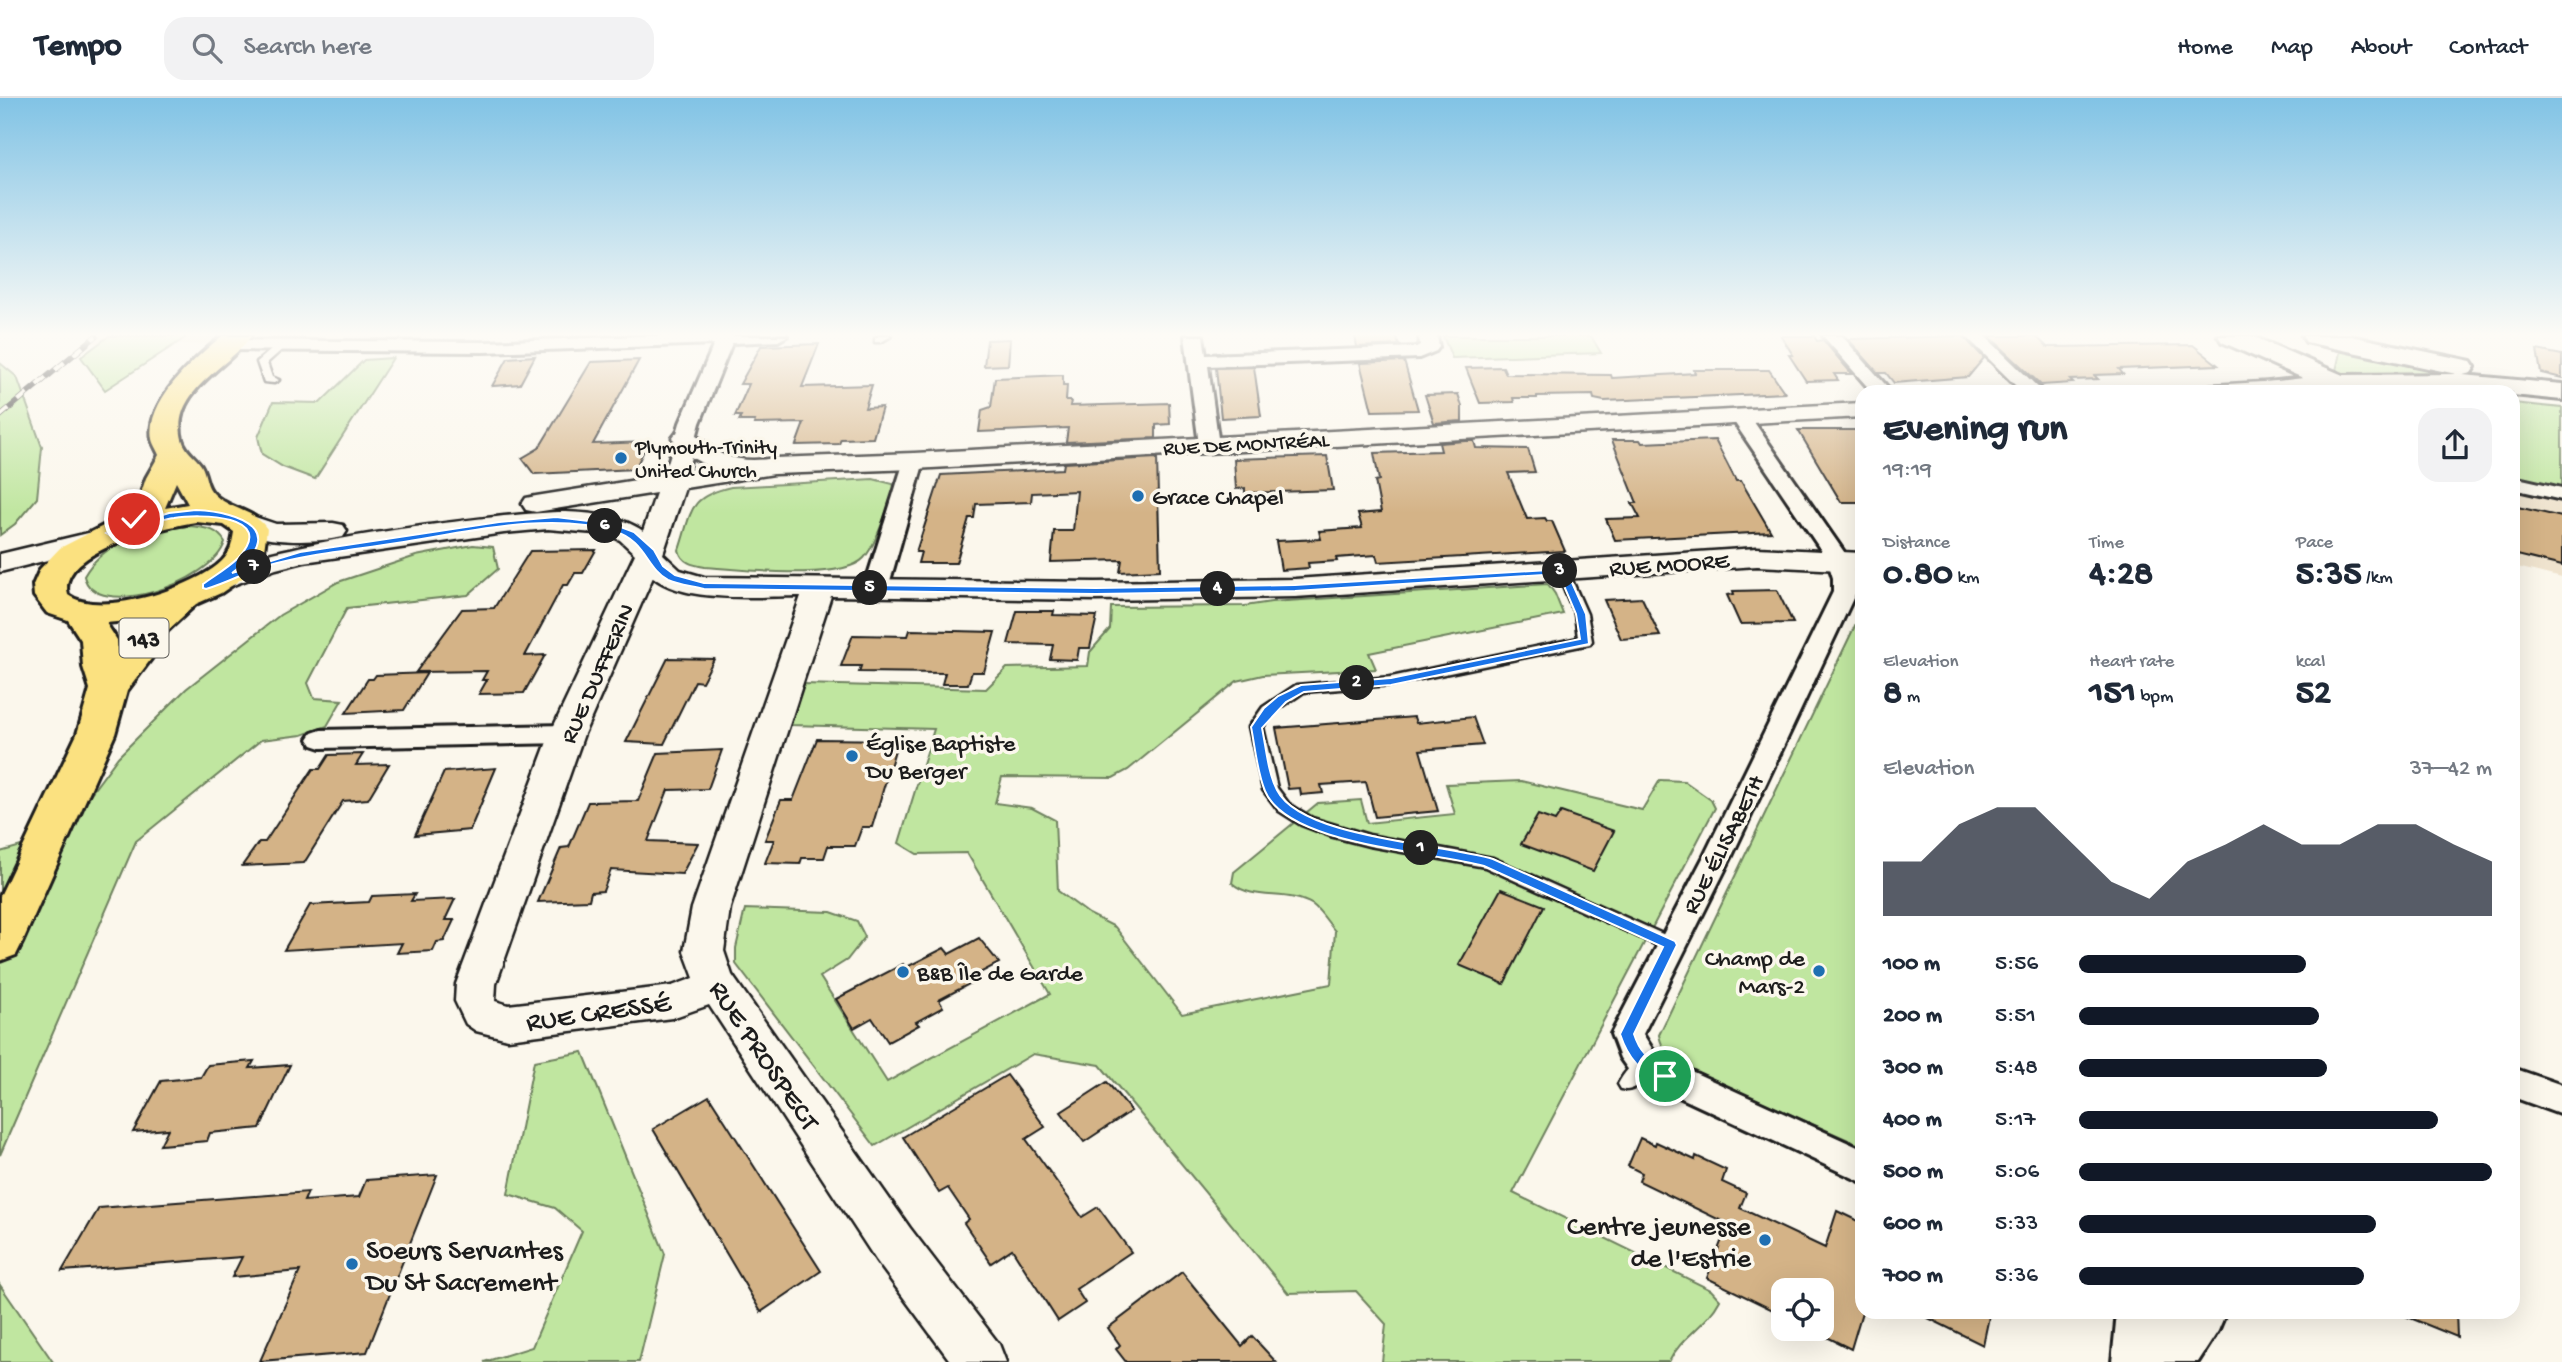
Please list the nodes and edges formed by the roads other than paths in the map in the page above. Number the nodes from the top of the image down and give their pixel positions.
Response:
1 (180, 395) edge
2 (703, 395) edge
3 (1202, 395) edge
4 (2523, 395) edge
5 (2562, 399) edge
6 (1855, 410) edge
7 (1740, 416) junction
8 (685, 439) junction
9 (1209, 445) junction
10 (174, 455) junction
11 (914, 461) junction
12 (774, 466) junction
13 (673, 483) junction
14 (2520, 485) edge
15 (2562, 494) edge
16 (232, 517) junction
17 (106, 535) junction
18 (650, 552) junction
19 (1850, 561) edge
20 (0, 563) edge
21 (1562, 571) junction
22 (0, 579) edge
23 (819, 588) junction
24 (876, 588) junction
25 (197, 590) junction
26 (50, 594) junction
27 (81, 613) junction
28 (109, 689) junction
29 (567, 734) junction
30 (321, 739) dead end
31 (0, 943) edge
32 (1670, 945) junction
33 (718, 986) junction
34 (479, 1012) joint
35 (2520, 1085) edge
36 (2562, 1100) edge
37 (1855, 1163) edge
38 (2179, 1319) edge
39 (2182, 1319) edge
40 (981, 1362) edge
41 (2141, 1362) edge
42 (2165, 1362) edge

1 - 10 main road
2 - 8 street, RUE DUFFERIN
3 - 9 street
4 - 5 main road
6 - 7 street, RUE DE MONTRÉAL
7 - 9 street, RUE DE MONTRÉAL
7 - 19 street, RUE ÉLISABETH
8 - 12 street
8 - 13 street, RUE DUFFERIN
9 - 11 street, RUE DE MONTRÉAL
10 - 16 main road
10 - 17 main road
11 - 12 street, RUE DE MONTRÉAL
11 - 24 street
12 - 13 street, RUE DE MONTRÉAL
13 - 16 street, RUE DE MONTRÉAL
13 - 18 street, RUE DUFFERIN
14 - 15 street
16 - 17 main road
16 - 25 main road, 143
17 - 20 street
17 - 26 main road
18 - 23 street, RUE MOORE
18 - 25 street
18 - 29 street, RUE DUFFERIN
19 - 21 street, RUE MOORE
19 - 32 street, RUE ÉLISABETH
21 - 24 street, RUE MOORE
21 - 32 lane
22 - 26 street
23 - 24 street, RUE MOORE
23 - 33 street, RUE PROSPECT
25 - 27 main road, 143
25 - 28 main road, 143
26 - 27 main road, 143
27 - 28 main road, 143
28 - 31 main road, 143
29 - 30 street
29 - 34 street, RUE DUFFERIN
32 - 37 street, RUE ÉLISABETH
33 - 34 street, RUE CRESSÉ
33 - 40 street, RUE PROSPECT
35 - 36 street
38 - 41 main road
39 - 42 main road

